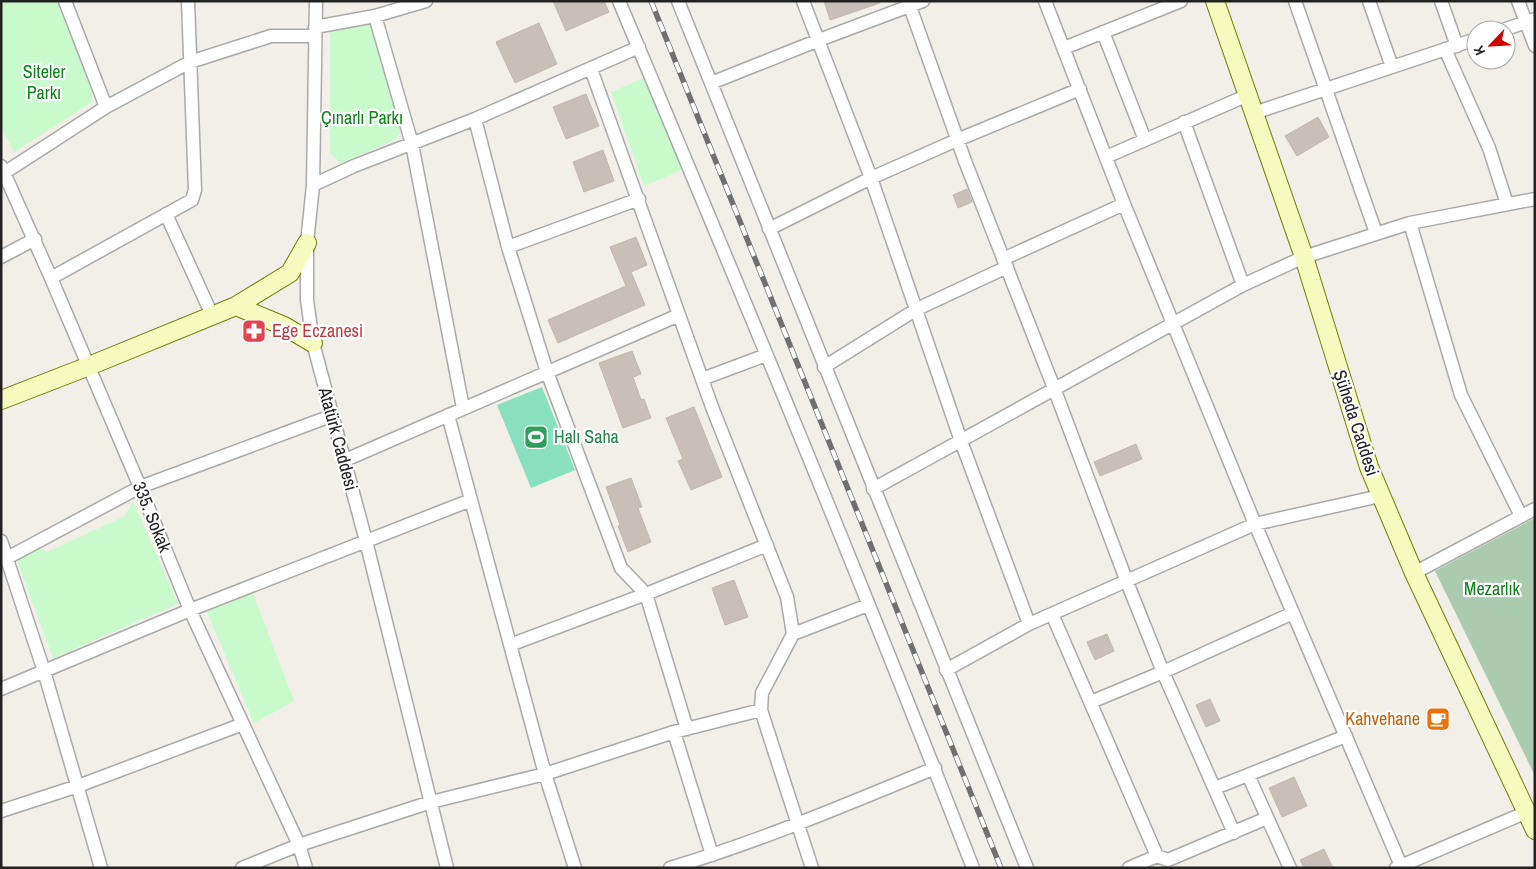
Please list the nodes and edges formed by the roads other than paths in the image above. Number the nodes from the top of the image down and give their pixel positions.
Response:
1 (65, 1) edge
2 (188, 1) edge
3 (316, 1) edge
4 (620, 1) edge
5 (678, 1) edge
6 (803, 1) edge
7 (923, 1) edge
8 (1045, 1) edge
9 (1181, 1) edge
10 (1215, 1) edge
11 (1295, 1) edge
12 (1369, 1) edge
13 (1441, 1) edge
14 (1518, 1) edge
15 (423, 2) edge
16 (909, 4) edge
17 (375, 16) junction
18 (1530, 21) edge
19 (1516, 26) edge
20 (315, 32) junction
21 (1103, 32) junction
22 (818, 40) junction
23 (1466, 43) edge
24 (1535, 46) edge
25 (639, 47) junction
26 (1064, 48) junction
27 (1451, 48) junction
28 (190, 62) junction
29 (1392, 67) junction
30 (591, 69) junction
31 (710, 84) junction
32 (1080, 89) junction
33 (1327, 89) junction
34 (1248, 95) junction
35 (106, 107) junction
36 (1254, 113) junction
37 (475, 119) junction
38 (1184, 122) junction
39 (957, 140) junction
40 (1145, 140) junction
41 (412, 144) junction
42 (1106, 157) junction
43 (3, 169) edge
44 (872, 178) junction
45 (313, 185) junction
46 (1535, 198) edge
47 (639, 199) junction
48 (1124, 204) junction
49 (1507, 204) junction
50 (166, 214) junction
51 (1410, 223) junction
52 (769, 229) junction
53 (1376, 233) junction
54 (35, 239) junction
55 (307, 243) junction
56 (508, 247) junction
57 (1, 257) edge
58 (1304, 257) junction
59 (1005, 263) junction
60 (51, 278) junction
61 (1243, 285) junction
62 (236, 306) junction
63 (917, 308) junction
64 (679, 314) junction
65 (212, 315) junction
66 (1173, 324) junction
67 (313, 343) junction
68 (766, 355) junction
69 (89, 366) junction
70 (824, 367) junction
71 (548, 372) junction
72 (702, 379) junction
73 (1054, 388) junction
74 (1, 400) edge
75 (463, 408) junction
76 (448, 415) junction
77 (331, 416) junction
78 (961, 441) junction
79 (343, 462) junction
80 (140, 487) junction
81 (873, 489) junction
82 (1380, 496) junction
83 (471, 500) junction
84 (1535, 509) edge
85 (1522, 516) junction
86 (1255, 524) junction
87 (1, 541) edge
88 (366, 541) junction
89 (767, 545) junction
90 (4, 559) edge
91 (1414, 573) junction
92 (1127, 582) junction
93 (646, 594) junction
94 (868, 605) junction
95 (190, 610) junction
96 (1293, 613) junction
97 (1052, 614) junction
98 (1029, 624) junction
99 (793, 634) junction
100 (510, 645) junction
101 (946, 670) junction
102 (44, 671) junction
103 (1163, 672) junction
104 (1, 689) edge
105 (1092, 702) junction
106 (761, 710) junction
107 (243, 724) junction
108 (687, 729) junction
109 (674, 732) junction
110 (1346, 736) junction
111 (935, 768) junction
112 (545, 774) junction
113 (1248, 775) junction
114 (78, 786) junction
115 (1215, 788) junction
116 (431, 802) junction
117 (1, 811) edge
118 (1268, 818) junction
119 (1532, 821) edge
120 (798, 825) junction
121 (1234, 832) junction
122 (300, 845) junction
123 (712, 855) junction
124 (1157, 856) junction
125 (1400, 867) edge
126 (101, 868) edge
127 (242, 868) edge
128 (306, 868) edge
129 (448, 868) edge
130 (575, 868) edge
131 (670, 868) edge
132 (812, 868) edge
133 (974, 868) edge
134 (1027, 868) edge
135 (1129, 868) edge
136 (1290, 868) edge

1 - 35 street
2 - 28 street
3 - 20 street, Atatürk Caddesi
4 - 25 street
5 - 31 street
6 - 22 street
7 - 16 street
8 - 26 street
9 - 21 street
10 - 34 main road, Şüheda Caddesi
11 - 33 street
12 - 29 street
13 - 27 street
14 - 18 street
15 - 17 street
16 - 22 street
16 - 39 street
17 - 20 street
17 - 41 street
18 - 19 street
18 - 24 street
20 - 28 street
20 - 45 street, Atatürk Caddesi
21 - 26 street
21 - 40 street
22 - 31 street
22 - 44 street
23 - 27 street
25 - 30 street
25 - 68 street
26 - 32 street
27 - 29 street
27 - 49 street
28 - 35 street
28 - 50 street
29 - 33 street
30 - 37 street
30 - 47 street
31 - 52 street
32 - 39 street
32 - 42 street
33 - 36 street
33 - 53 street
34 - 36 main road, Şüheda Caddesi
34 - 38 street
35 - 43 street
36 - 58 main road, Şüheda Caddesi
37 - 41 street
37 - 56 street
38 - 40 street
38 - 61 street
39 - 44 street
39 - 59 street
40 - 42 street
41 - 45 street
41 - 75 street
42 - 48 street
43 - 54 street, 335. Sokak
44 - 52 street
44 - 63 street
45 - 55 street, Atatürk Caddesi
46 - 49 street
47 - 56 street
47 - 64 street
48 - 59 street
48 - 66 street
49 - 51 street
50 - 60 street
50 - 65 street
51 - 53 street
51 - 85 street
52 - 70 street
53 - 58 street
54 - 57 street
54 - 60 street, 335. Sokak
55 - 62 main road
55 - 67 street, Atatürk Caddesi
56 - 71 street
58 - 61 street
58 - 82 main road, Şüheda Caddesi
59 - 63 street
59 - 73 street
60 - 69 street, 335. Sokak
61 - 66 street
62 - 65 main road
62 - 67 main road
63 - 70 street
63 - 78 street
64 - 71 street
64 - 72 street
65 - 69 main road
66 - 73 street
66 - 86 street
67 - 77 street, Atatürk Caddesi
68 - 72 street
68 - 94 street
69 - 74 main road
69 - 80 street, 335. Sokak
70 - 81 street
71 - 75 street
71 - 93 street
72 - 89 street
73 - 78 street
73 - 92 street
75 - 76 street
76 - 79 street
76 - 83 street
77 - 79 street, Atatürk Caddesi
77 - 80 street
78 - 81 street
78 - 98 street
79 - 88 street, Atatürk Caddesi
80 - 90 street
80 - 95 street, 335. Sokak
81 - 101 street
82 - 86 street
82 - 91 main road, Şüheda Caddesi
83 - 88 street
83 - 100 street
84 - 85 street
85 - 91 street
86 - 92 street
86 - 96 street
87 - 90 street
88 - 95 street
88 - 116 street, Atatürk Caddesi
89 - 93 street
89 - 99 street
90 - 102 street
91 - 119 main road, Şüheda Caddesi
92 - 97 street
92 - 103 street
93 - 100 street
93 - 108 street
94 - 99 street
94 - 111 street
95 - 102 street
95 - 107 street, 335. Sokak
96 - 103 street
96 - 110 street
97 - 98 street
97 - 105 street
98 - 101 street
99 - 106 street
100 - 112 street
101 - 134 street
102 - 104 street
102 - 114 street
103 - 105 street
103 - 115 street
105 - 124 street
106 - 108 street
106 - 120 street
107 - 114 street
107 - 122 street, 335. Sokak
108 - 109 street
109 - 112 street
109 - 123 street
110 - 113 street
110 - 125 street
111 - 120 street
111 - 133 street
112 - 116 street
112 - 130 street
113 - 115 street
113 - 118 street
114 - 117 street
114 - 126 street
115 - 121 street
116 - 122 street
116 - 129 street, Atatürk Caddesi
118 - 121 street
118 - 136 street
119 - 125 street
120 - 123 street
120 - 132 street
121 - 124 street
122 - 127 street
122 - 128 street, 335. Sokak
123 - 131 street
124 - 135 street

